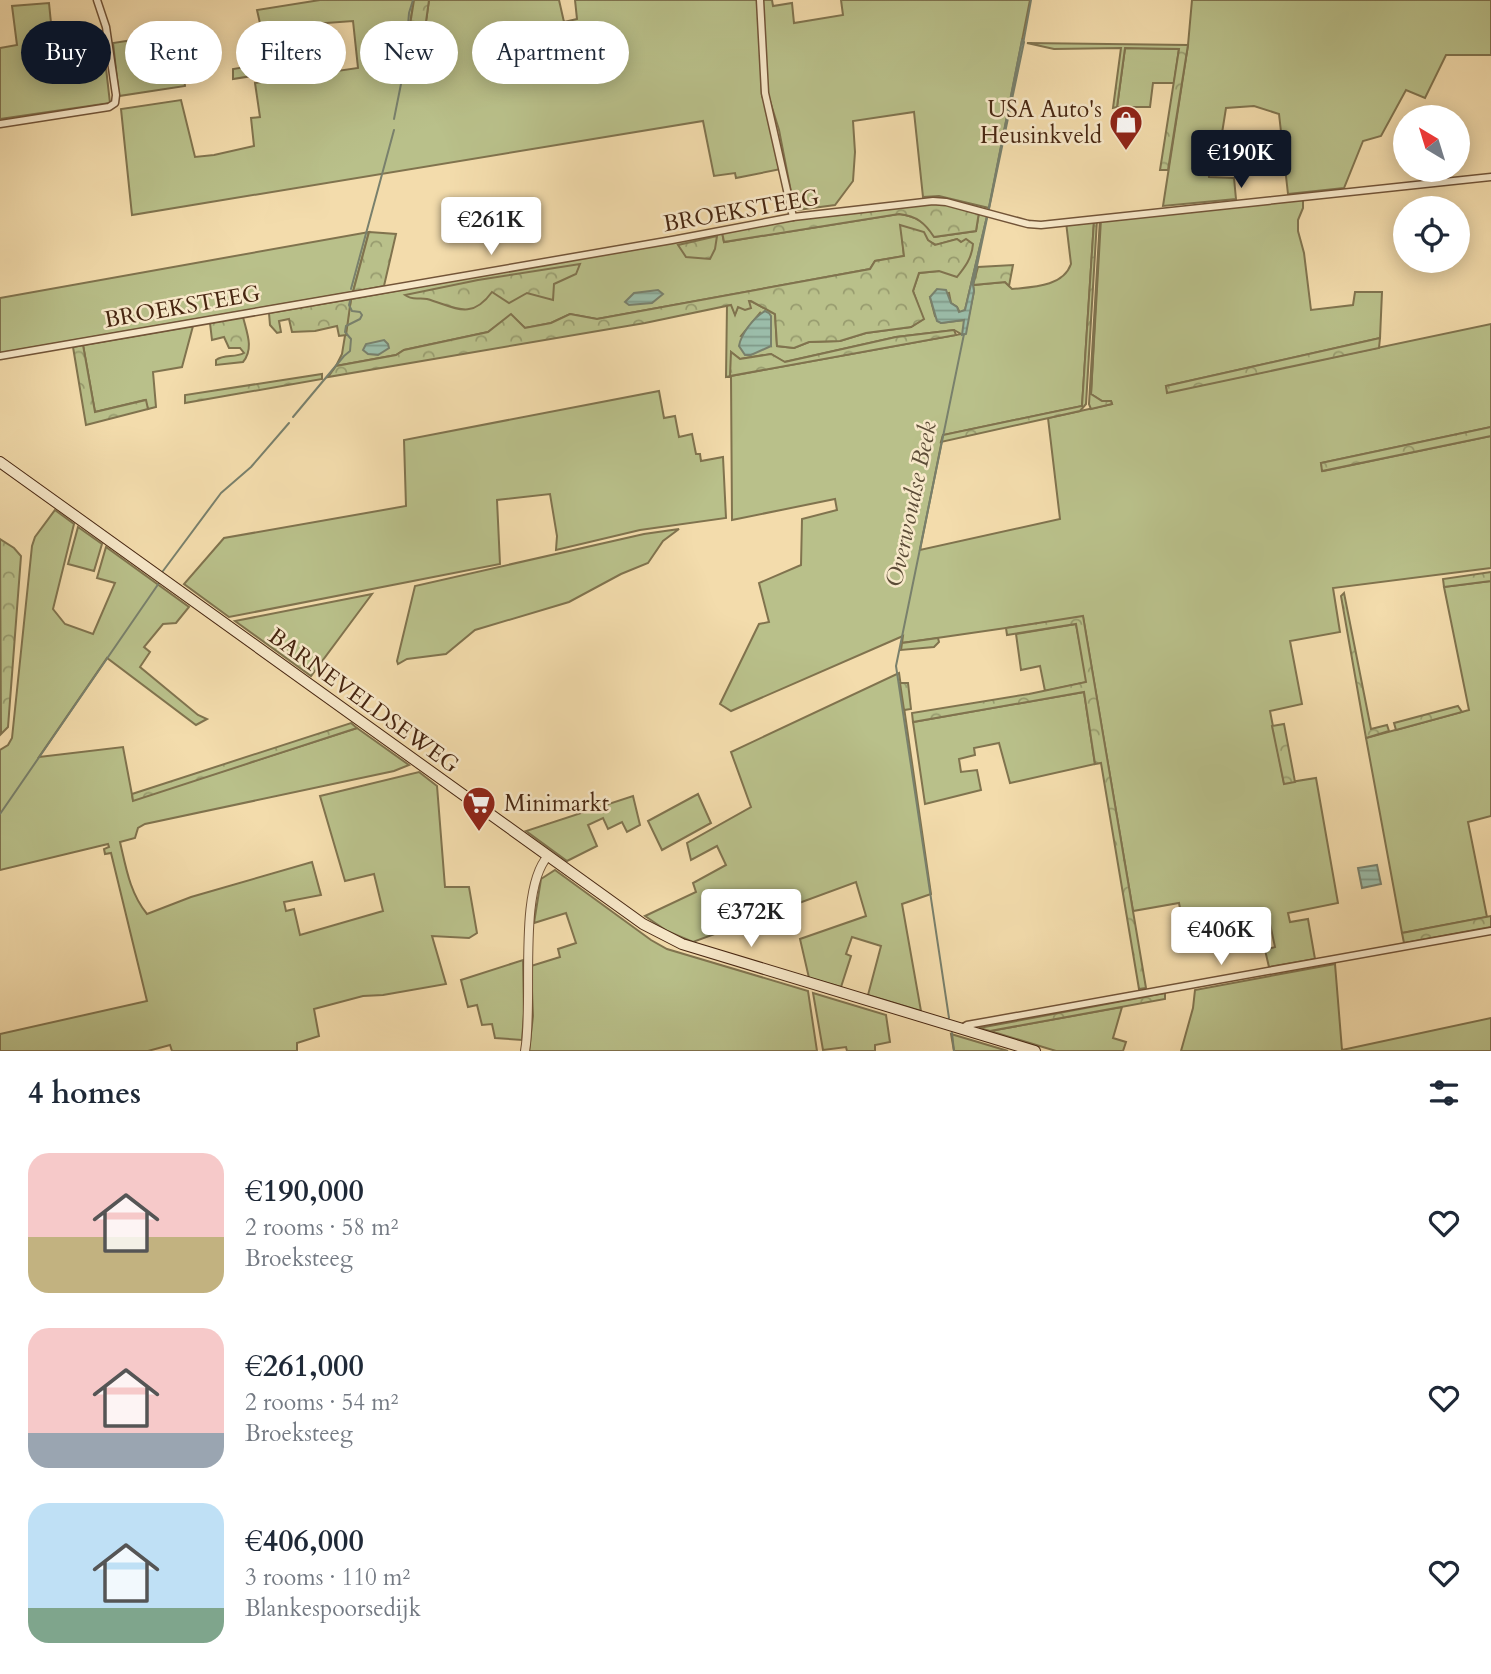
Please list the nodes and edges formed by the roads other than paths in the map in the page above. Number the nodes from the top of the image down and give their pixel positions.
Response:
1 (97, 0) edge
2 (760, 0) edge
3 (0, 124) edge
4 (1491, 177) edge
5 (793, 217) junction
6 (0, 355) edge
7 (0, 462) edge
8 (548, 856) junction
9 (1491, 931) edge
10 (960, 1029) junction
11 (524, 1051) edge
12 (1035, 1051) edge

1 - 3 street
2 - 5 street
4 - 5 street, BROEKSTEEG
5 - 6 street, BROEKSTEEG
7 - 8 main road, BARNEVELDSEWEG
8 - 10 main road, BARNEVELDSEWEG
8 - 11 street
9 - 10 street
10 - 12 main road, BARNEVELDSEWEG

